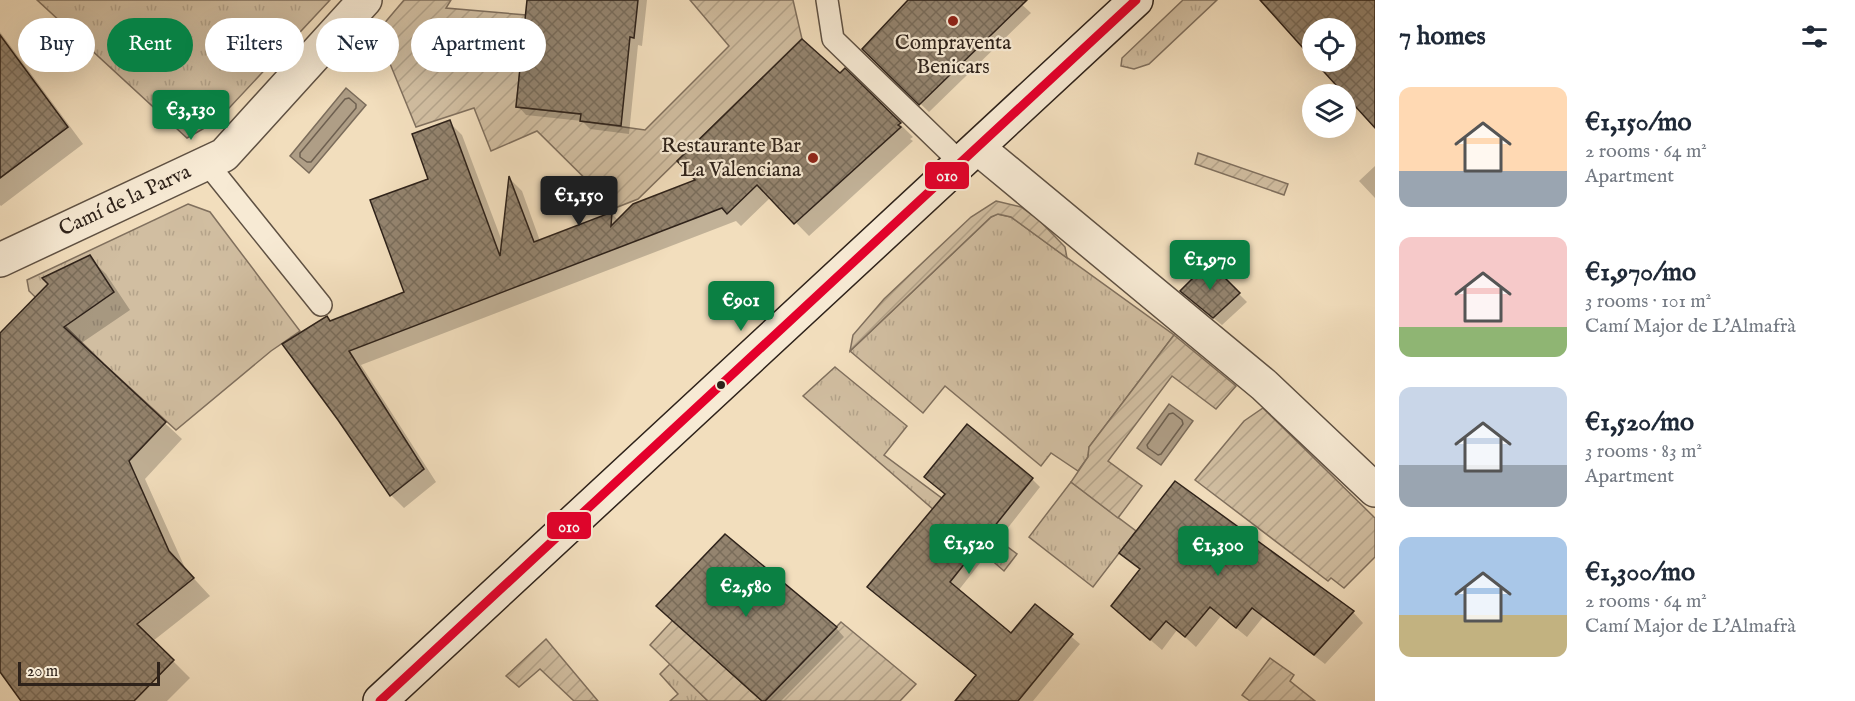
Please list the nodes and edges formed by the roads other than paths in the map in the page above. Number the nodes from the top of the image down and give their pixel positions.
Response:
1 (365, 0) edge
2 (827, 0) edge
3 (1136, 0) edge
4 (969, 156) junction
5 (206, 162) junction
6 (0, 261) edge
7 (321, 305) dead end
8 (1375, 490) edge
9 (380, 701) edge

1 - 5 main road, Camí de la Parva
2 - 4 lane
3 - 4 main road
4 - 8 main road
4 - 9 main road
5 - 6 main road, Camí de la Parva
5 - 7 lane

